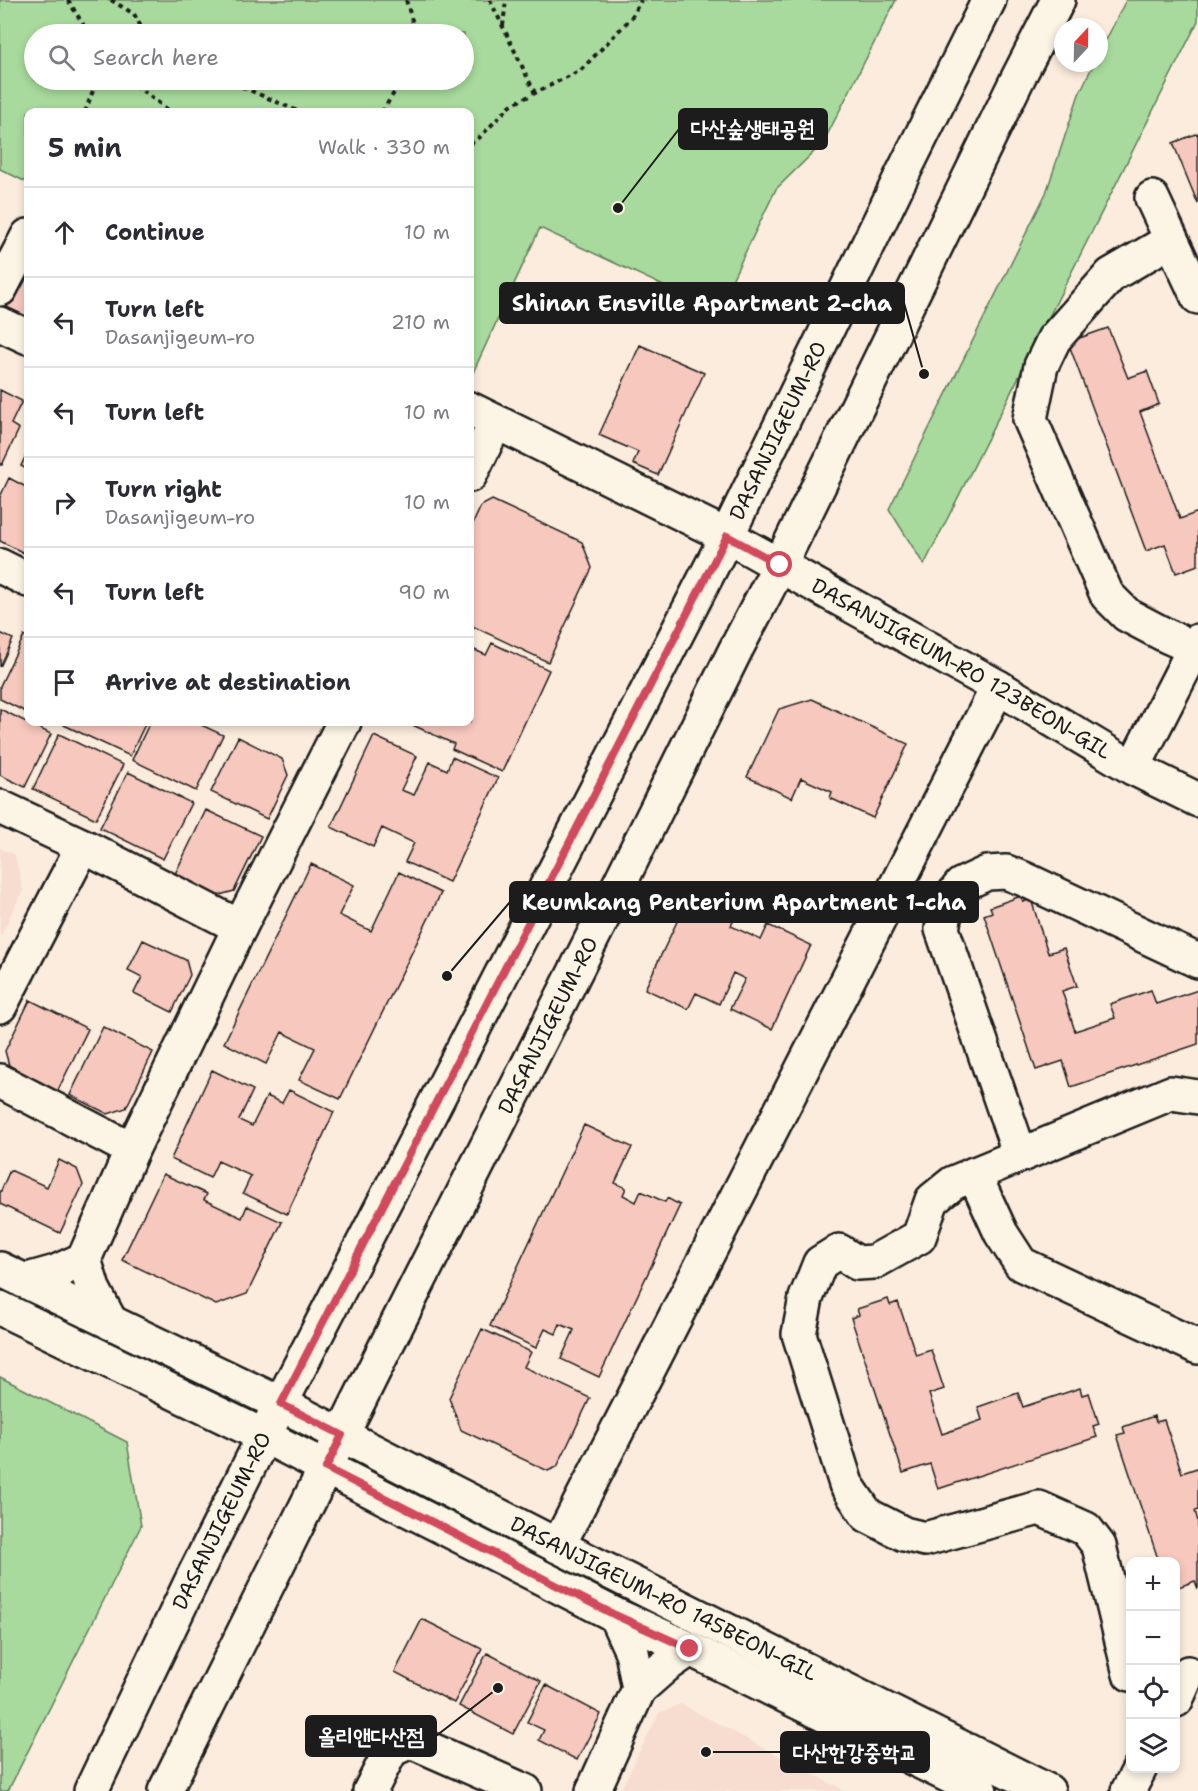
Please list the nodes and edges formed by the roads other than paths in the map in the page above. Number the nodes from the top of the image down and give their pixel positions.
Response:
1 (988, 0) edge
2 (1058, 0) edge
3 (1152, 198) dead end
4 (1171, 240) junction
5 (24, 244) edge
6 (0, 289) edge
7 (1198, 297) edge
8 (0, 324) edge
9 (24, 335) edge
10 (483, 416) edge
11 (474, 457) edge
12 (727, 536) junction
13 (780, 565) junction
14 (0, 566) edge
15 (24, 578) edge
16 (1196, 644) edge
17 (998, 687) junction
18 (337, 726) edge
19 (1132, 768) junction
20 (1198, 800) edge
21 (0, 807) edge
22 (83, 846) junction
23 (240, 927) junction
24 (1198, 961) edge
25 (0, 1006) edge
26 (0, 1081) edge
27 (1198, 1097) edge
28 (132, 1150) junction
29 (1020, 1155) junction
30 (974, 1174) junction
31 (84, 1259) junction
32 (12, 1275) edge
33 (0, 1308) edge
34 (111, 1323) junction
35 (1198, 1347) edge
36 (281, 1404) junction
37 (342, 1435) junction
38 (264, 1437) junction
39 (326, 1468) junction
40 (558, 1546) junction
41 (615, 1615) junction
42 (690, 1649) junction
43 (1129, 1665) edge
44 (639, 1689) junction
45 (1137, 1773) edge
46 (91, 1791) edge
47 (165, 1791) edge
48 (370, 1791) edge
49 (525, 1791) edge
50 (593, 1791) edge
51 (980, 1791) edge
52 (1048, 1791) edge
53 (1128, 1791) edge

1 - 12 street, DASANJIGEUM-RO
2 - 13 street, DASANJIGEUM-RO
3 - 4 street
4 - 7 street
4 - 16 street
5 - 6 street
8 - 9 street
10 - 11 street
10 - 12 street, DASANJIGEUM-RO 123BEON-GIL
12 - 13 street, DASANJIGEUM-RO 123BEON-GIL
12 - 36 street, DASANJIGEUM-RO
13 - 17 street, DASANJIGEUM-RO 123BEON-GIL
13 - 37 street, DASANJIGEUM-RO
14 - 15 street
16 - 19 street
17 - 19 street, DASANJIGEUM-RO 123BEON-GIL
17 - 40 street
18 - 23 street
19 - 20 street, DASANJIGEUM-RO 123BEON-GIL
21 - 22 street
22 - 23 street
22 - 25 street
23 - 28 street
24 - 29 street
26 - 28 street
27 - 29 street
28 - 31 street
29 - 30 street
30 - 35 street
30 - 43 street
31 - 32 street
31 - 34 street
32 - 34 street, DASANJIGEUM-RO 145BEON-GIL
33 - 38 street, DASANJIGEUM-RO 145BEON-GIL
34 - 36 street, DASANJIGEUM-RO 145BEON-GIL
36 - 37 street, DASANJIGEUM-RO 145BEON-GIL
36 - 38 street, DASANJIGEUM-RO
37 - 39 street, DASANJIGEUM-RO
37 - 40 street, DASANJIGEUM-RO 145BEON-GIL
38 - 39 street, DASANJIGEUM-RO 145BEON-GIL
38 - 46 street, DASANJIGEUM-RO
39 - 41 street, DASANJIGEUM-RO 145BEON-GIL
39 - 47 street, DASANJIGEUM-RO
40 - 52 street, DASANJIGEUM-RO 145BEON-GIL
41 - 42 street, DASANJIGEUM-RO 145BEON-GIL
41 - 44 street
42 - 44 street
42 - 51 street, DASANJIGEUM-RO 145BEON-GIL
44 - 50 street
45 - 53 street
48 - 49 street

